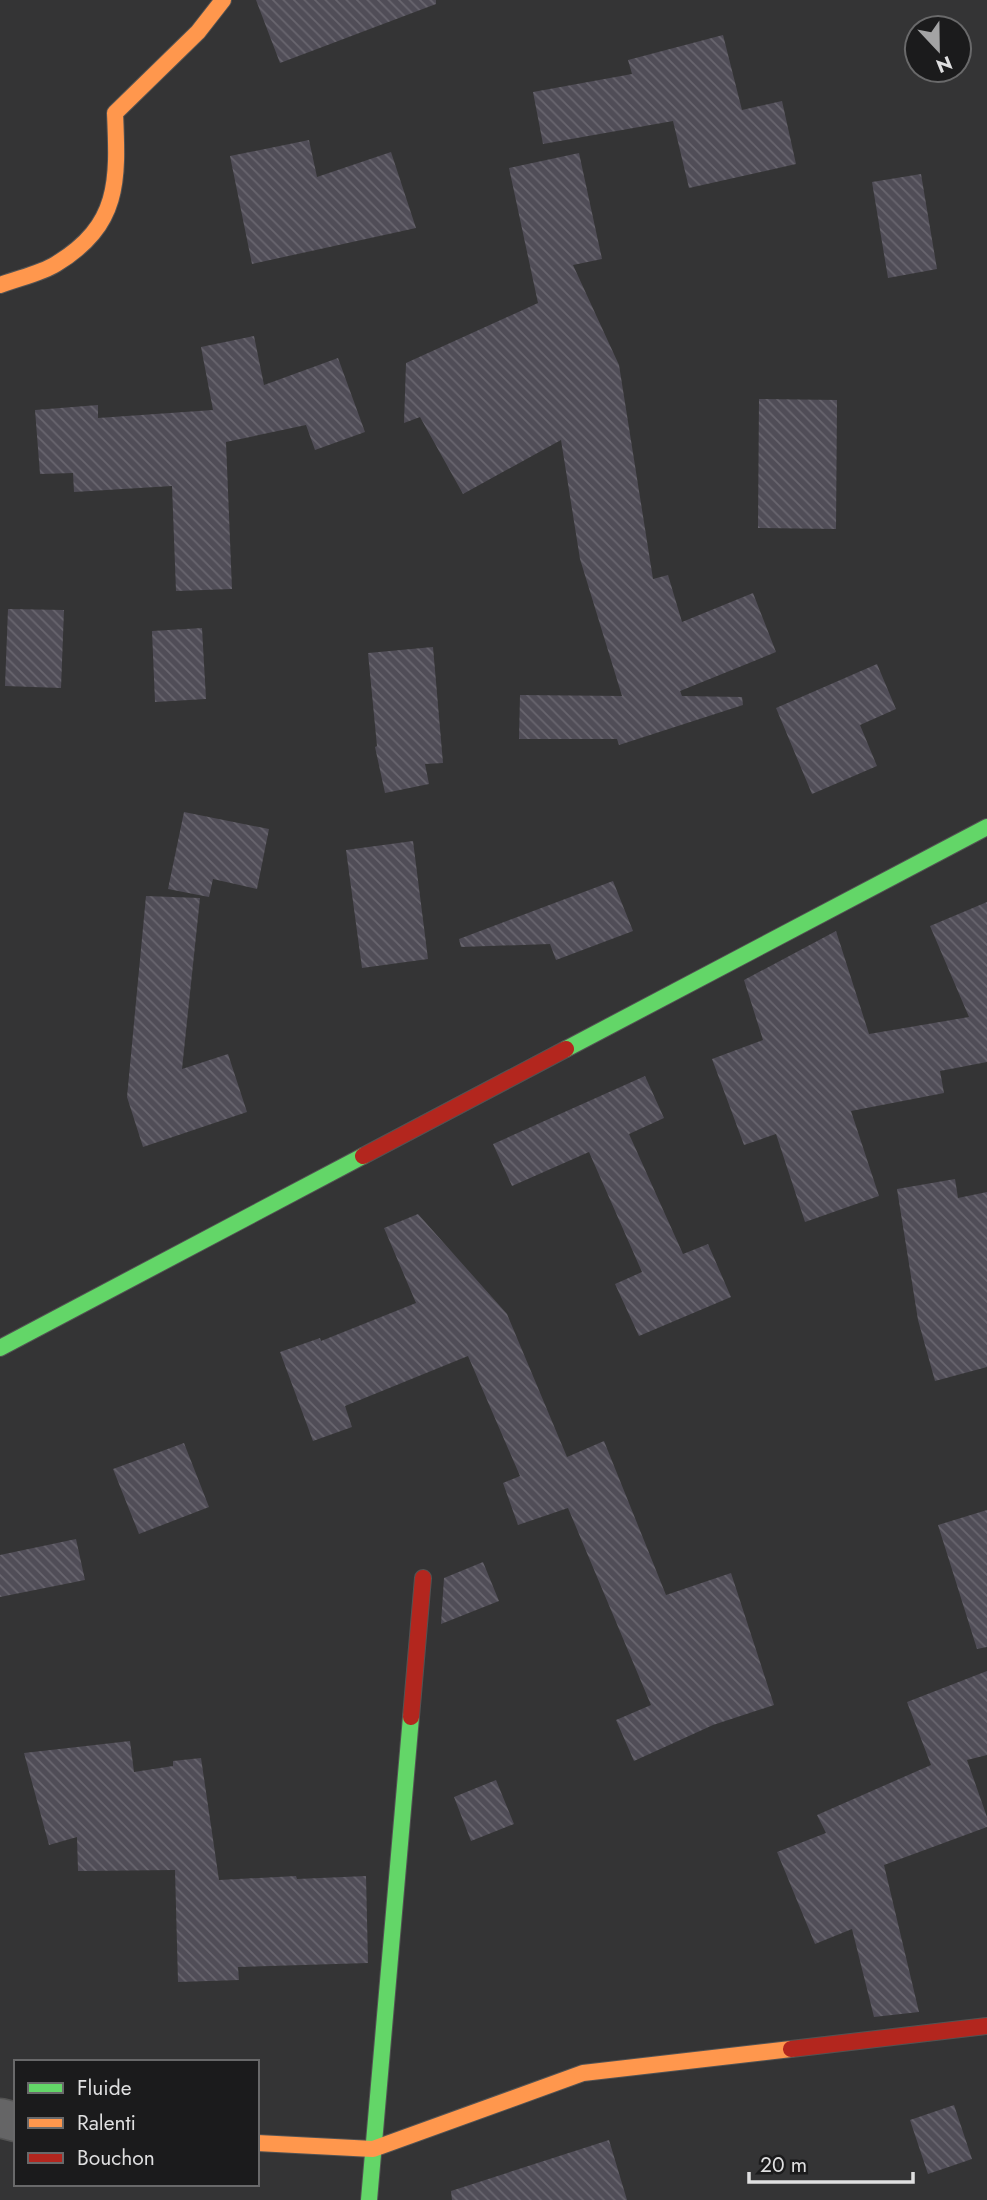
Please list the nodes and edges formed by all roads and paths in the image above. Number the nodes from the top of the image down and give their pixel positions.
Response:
1 (223, 0) edge
2 (0, 285) edge
3 (987, 827) edge
4 (0, 1348) edge
5 (423, 1578) dead end
6 (987, 2026) edge
7 (259, 2143) edge
8 (373, 2149) junction
9 (369, 2200) edge

1 - 2 street
3 - 4 street
5 - 8 street
6 - 8 street
7 - 8 street
8 - 9 street

